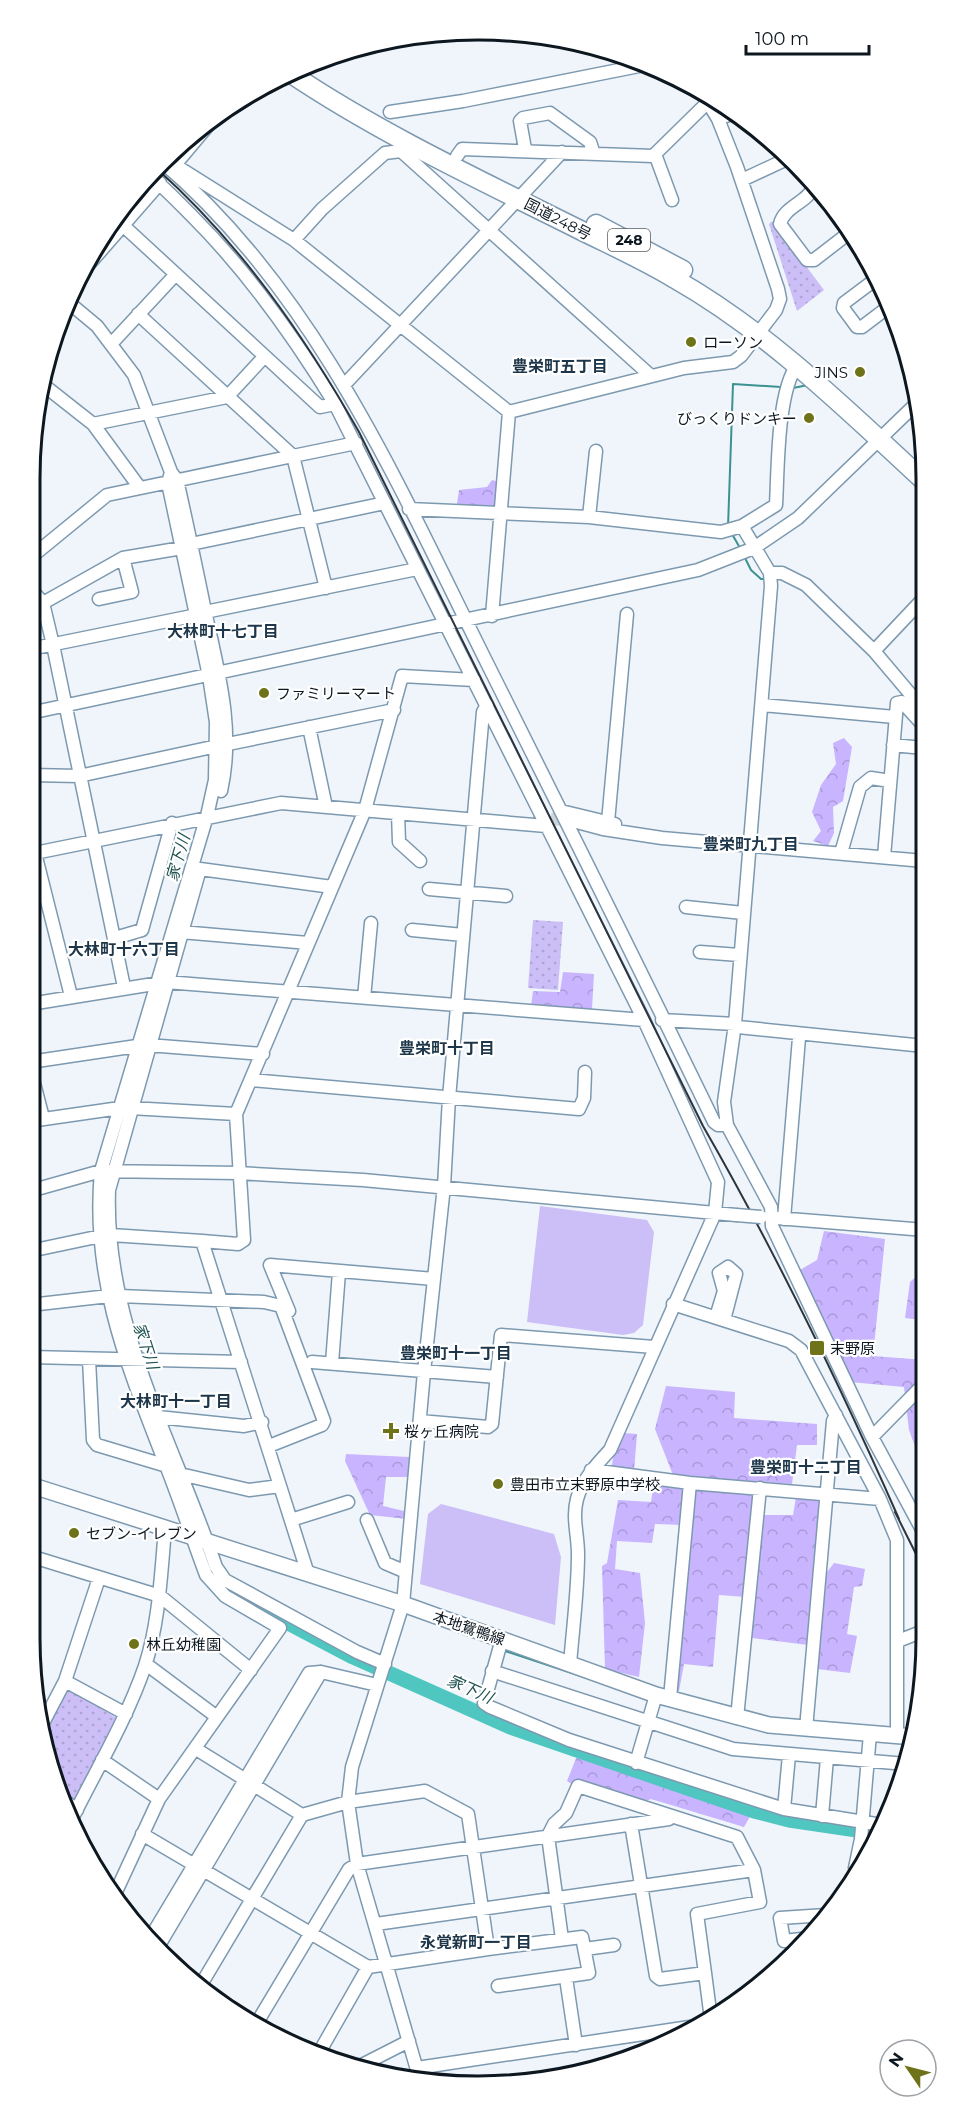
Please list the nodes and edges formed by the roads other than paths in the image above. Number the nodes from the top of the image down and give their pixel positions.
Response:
1 (629, 68) edge
2 (311, 74) edge
3 (300, 79) edge
4 (703, 103) edge
5 (711, 108) edge
6 (390, 112) dead end
7 (724, 117) edge
8 (718, 119) junction
9 (525, 149) junction
10 (410, 150) junction
11 (593, 151) junction
12 (562, 152) junction
13 (654, 155) junction
14 (457, 156) junction
15 (780, 163) edge
16 (172, 166) edge
17 (171, 167) edge
18 (742, 180) junction
19 (157, 181) edge
20 (160, 183) junction
21 (521, 194) junction
22 (810, 194) edge
23 (672, 200) dead end
24 (136, 206) edge
25 (122, 225) edge
26 (490, 229) junction
27 (843, 237) edge
28 (294, 240) junction
29 (176, 274) junction
30 (870, 284) edge
31 (75, 308) edge
32 (882, 312) edge
33 (138, 315) junction
34 (402, 325) junction
35 (762, 329) junction
36 (112, 343) junction
37 (264, 357) junction
38 (798, 364) junction
39 (651, 376) junction
40 (345, 384) junction
41 (50, 390) edge
42 (227, 397) junction
43 (334, 404) junction
44 (910, 410) edge
45 (509, 412) junction
46 (148, 413) junction
47 (93, 424) junction
48 (884, 436) junction
49 (356, 443) junction
50 (596, 451) dead end
51 (293, 456) junction
52 (915, 459) edge
53 (916, 471) edge
54 (172, 479) junction
55 (140, 488) junction
56 (385, 503) junction
57 (409, 508) junction
58 (501, 511) junction
59 (589, 517) junction
60 (309, 521) junction
61 (742, 526) junction
62 (187, 546) junction
63 (754, 548) junction
64 (40, 550) edge
65 (123, 558) junction
66 (417, 569) junction
67 (770, 573) junction
68 (326, 588) junction
69 (99, 598) dead end
70 (40, 600) edge
71 (43, 603) junction
72 (916, 606) edge
73 (201, 614) junction
74 (627, 614) dead end
75 (492, 616) junction
76 (466, 622) junction
77 (446, 626) junction
78 (53, 645) junction
79 (40, 648) edge
80 (874, 651) junction
81 (214, 674) junction
82 (474, 680) junction
83 (916, 701) edge
84 (487, 705) junction
85 (762, 705) junction
86 (65, 706) junction
87 (394, 710) junction
88 (40, 711) edge
89 (895, 717) junction
90 (916, 717) edge
91 (309, 728) junction
92 (223, 745) junction
93 (893, 745) junction
94 (916, 747) edge
95 (40, 775) edge
96 (79, 776) junction
97 (890, 781) junction
98 (326, 807) junction
99 (365, 810) junction
100 (561, 811) junction
101 (398, 813) junction
102 (211, 815) junction
103 (533, 817) tunnel mouth
104 (473, 819) junction
105 (608, 822) junction
106 (172, 823) junction
107 (546, 826) junction
108 (572, 826) junction
109 (658, 837) junction
110 (93, 840) junction
111 (750, 844) junction
112 (40, 851) edge
113 (840, 853) junction
114 (884, 857) junction
115 (916, 860) edge
116 (420, 861) dead end
117 (200, 869) junction
118 (40, 879) edge
119 (332, 887) junction
120 (429, 889) dead end
121 (466, 892) junction
122 (506, 896) dead end
123 (686, 907) dead end
124 (743, 913) junction
125 (371, 923) dead end
126 (412, 930) dead end
127 (181, 932) junction
128 (463, 935) junction
129 (115, 938) junction
130 (308, 943) junction
131 (700, 952) dead end
132 (739, 955) junction
133 (161, 983) junction
134 (124, 987) junction
135 (288, 992) junction
136 (71, 996) junction
137 (364, 998) junction
138 (40, 1002) edge
139 (458, 1005) junction
140 (644, 1020) junction
141 (664, 1020) junction
142 (735, 1024) junction
143 (799, 1038) dead end
144 (916, 1045) edge
145 (143, 1046) junction
146 (264, 1054) junction
147 (40, 1061) edge
148 (585, 1072) dead end
149 (252, 1080) junction
150 (449, 1098) junction
151 (40, 1106) edge
152 (125, 1108) junction
153 (236, 1114) junction
154 (43, 1118) junction
155 (40, 1119) edge
156 (727, 1125) junction
157 (107, 1171) junction
158 (238, 1173) junction
159 (444, 1186) junction
160 (40, 1188) edge
161 (715, 1213) junction
162 (772, 1218) junction
163 (916, 1229) edge
164 (106, 1236) junction
165 (202, 1242) junction
166 (40, 1249) edge
167 (339, 1272) junction
168 (434, 1279) junction
169 (115, 1296) junction
170 (221, 1300) junction
171 (40, 1304) edge
172 (673, 1304) junction
173 (288, 1311) junction
174 (654, 1347) junction
175 (40, 1357) edge
176 (89, 1359) junction
177 (130, 1359) junction
178 (241, 1362) junction
179 (312, 1362) junction
180 (332, 1363) junction
181 (424, 1372) junction
182 (497, 1377) junction
183 (916, 1392) edge
184 (836, 1414) junction
185 (158, 1418) junction
186 (420, 1421) junction
187 (262, 1422) junction
188 (333, 1422) dead end
189 (872, 1437) junction
190 (269, 1446) junction
191 (167, 1466) junction
192 (591, 1470) junction
193 (180, 1474) junction
194 (690, 1483) junction
195 (280, 1486) junction
196 (40, 1488) edge
197 (760, 1488) junction
198 (828, 1494) junction
199 (880, 1499) junction
200 (348, 1502) dead end
201 (916, 1518) edge
202 (291, 1520) junction
203 (367, 1520) dead end
204 (165, 1529) junction
205 (201, 1540) junction
206 (40, 1559) edge
207 (406, 1572) junction
208 (308, 1574) junction
209 (99, 1578) junction
210 (159, 1596) junction
211 (404, 1604) junction
212 (916, 1632) edge
213 (898, 1637) junction
214 (502, 1639) junction
215 (146, 1664) junction
216 (385, 1664) junction
217 (570, 1664) junction
218 (251, 1670) junction
219 (492, 1671) junction
220 (321, 1672) junction
221 (65, 1681) junction
222 (377, 1685) junction
223 (663, 1696) junction
224 (47, 1714) edge
225 (126, 1714) junction
226 (217, 1718) junction
227 (737, 1718) junction
228 (648, 1722) junction
229 (806, 1729) junction
230 (870, 1734) junction
231 (897, 1735) junction
232 (904, 1736) edge
233 (196, 1749) junction
234 (789, 1755) junction
235 (827, 1758) junction
236 (102, 1760) junction
237 (867, 1762) junction
238 (636, 1763) junction
239 (897, 1764) edge
240 (244, 1779) junction
241 (256, 1785) junction
242 (159, 1799) junction
243 (348, 1802) junction
244 (784, 1809) junction
245 (76, 1810) edge
246 (302, 1815) junction
247 (822, 1816) junction
248 (673, 1818) junction
249 (862, 1823) junction
250 (631, 1824) junction
251 (873, 1824) edge
252 (142, 1834) junction
253 (548, 1836) junction
254 (471, 1847) junction
255 (857, 1858) edge
256 (357, 1864) junction
257 (200, 1867) junction
258 (754, 1870) junction
259 (118, 1887) edge
260 (642, 1887) junction
261 (252, 1898) junction
262 (556, 1899) junction
263 (482, 1910) junction
264 (815, 1916) edge
265 (376, 1924) junction
266 (155, 1932) edge
267 (311, 1933) junction
268 (562, 1939) junction
269 (162, 1940) edge
270 (794, 1940) edge
271 (615, 1945) dead end
272 (488, 1949) junction
273 (585, 1949) junction
274 (388, 1964) junction
275 (368, 1967) junction
276 (705, 1973) junction
277 (566, 1978) junction
278 (204, 1979) edge
279 (498, 1986) dead end
280 (710, 2009) edge
281 (260, 2018) edge
282 (673, 2029) edge
283 (409, 2041) junction
284 (576, 2044) junction
285 (323, 2046) edge
286 (368, 2062) edge
287 (417, 2071) edge
288 (426, 2073) edge

1 - 6 street
2 - 14 highway, 国道248号 / 248
3 - 10 highway, 国道248号 / 248
4 - 13 street
5 - 8 street
7 - 8 street
8 - 18 street
9 - 11 street
9 - 12 street
9 - 14 street
10 - 21 highway, 国道248号 / 248
10 - 26 street
10 - 28 street
11 - 12 street
11 - 13 street
12 - 21 street
13 - 23 street
14 - 21 highway, 国道248号 / 248
15 - 18 street
16 - 28 street
17 - 40 street
18 - 35 street
19 - 20 street
20 - 24 street
20 - 43 street
21 - 26 street
21 - 35 highway, 国道248号 / 248
22 - 27 street
25 - 29 street
26 - 34 street
26 - 39 street
28 - 34 street
29 - 33 street
29 - 37 street
30 - 32 street
31 - 36 street
33 - 36 street
33 - 42 street
34 - 40 street
34 - 45 street
35 - 38 highway, 国道248号 / 248
35 - 39 street
35 - 48 highway, 国道248号 / 248
36 - 46 street
37 - 42 street
37 - 43 street
38 - 48 highway, 国道248号 / 248
38 - 61 street
39 - 45 street
40 - 57 street
41 - 47 street
42 - 46 street
42 - 51 street
43 - 49 street
44 - 48 street
45 - 58 street
46 - 47 street
46 - 54 street
47 - 55 street
48 - 52 highway, 国道248号 / 248
48 - 53 highway, 国道248号 / 248
48 - 63 street
49 - 51 street
49 - 56 street
50 - 59 street
51 - 54 street
51 - 60 street
54 - 55 street
54 - 62 street
55 - 64 street
56 - 60 street
56 - 66 street
57 - 58 street
57 - 76 street
58 - 59 street
58 - 75 street
59 - 61 street
60 - 62 street
60 - 68 street
61 - 63 street
62 - 65 street
62 - 73 street
63 - 67 street
63 - 75 street
65 - 69 street
65 - 71 street
66 - 68 street
66 - 77 street
67 - 80 street
67 - 85 street
68 - 73 street
70 - 71 street
71 - 78 street
72 - 80 street
73 - 78 street
73 - 81 street
74 - 105 street
75 - 76 street
76 - 77 street
76 - 100 street
77 - 81 street
77 - 82 street
78 - 79 street
78 - 86 street
80 - 83 street
81 - 86 street
81 - 92 street
82 - 84 street
82 - 87 street
84 - 104 street
84 - 107 street
85 - 89 street
85 - 111 street
86 - 88 street
86 - 96 street
87 - 91 street
87 - 99 street
89 - 90 street
89 - 93 street
91 - 92 street
91 - 98 street
92 - 96 street
92 - 102 street
93 - 94 street
93 - 97 street
95 - 96 street
96 - 110 street
97 - 113 street
97 - 114 street
98 - 99 street
98 - 102 street
99 - 101 street
99 - 119 street
100 - 105 street
100 - 108 street
101 - 104 street
101 - 116 street
102 - 106 street
102 - 117 street
102 - 133 street
103 - 104 street
104 - 107 street
104 - 121 street
105 - 109 street
106 - 110 street
106 - 129 street
107 - 140 street
108 - 109 street
108 - 141 street
109 - 111 street
110 - 112 street
110 - 129 street
111 - 113 street
111 - 124 street
113 - 114 street
114 - 115 street
117 - 119 street
117 - 127 street
118 - 136 street
119 - 130 street
120 - 121 street
121 - 122 street
121 - 128 street
123 - 124 street
124 - 132 street
125 - 137 street
126 - 128 street
127 - 130 street
127 - 133 street
128 - 139 street
129 - 134 street
130 - 135 street
131 - 132 street
132 - 142 street
133 - 134 street
133 - 135 street
133 - 145 street
134 - 136 street
135 - 137 street
135 - 146 street
136 - 138 street
137 - 139 street
139 - 140 street
139 - 150 street
140 - 161 street
141 - 142 street
141 - 156 street
142 - 144 street
142 - 156 street
143 - 162 street
145 - 146 street
145 - 147 street
145 - 152 street
146 - 149 street
148 - 150 street
149 - 150 street
149 - 153 street
150 - 159 street
151 - 154 street
152 - 153 street
152 - 154 street
152 - 157 street
153 - 158 street
154 - 155 street
156 - 162 street
157 - 158 street
157 - 160 street
157 - 164 street
158 - 159 street
158 - 165 street
159 - 161 street
159 - 168 street
161 - 162 street, bridge
161 - 172 street
162 - 163 street
162 - 189 street
164 - 165 street
164 - 166 street
164 - 169 street
165 - 170 street
167 - 168 street
167 - 173 street
167 - 180 street
168 - 181 street
169 - 170 street
169 - 171 street
169 - 177 street
170 - 173 street
170 - 178 street
172 - 174 street
172 - 184 street
173 - 179 street
173 - 190 street
174 - 182 street
174 - 192 street
175 - 176 street
176 - 177 street
176 - 191 street
177 - 178 street
177 - 185 street
177 - 191 street
178 - 187 street
179 - 180 street
179 - 188 street
180 - 181 street
181 - 182 street
181 - 186 street
182 - 186 street
183 - 189 street
184 - 198 street
184 - 199 street
185 - 187 street
185 - 193 street
186 - 207 street
187 - 190 street
189 - 201 street
190 - 195 street
191 - 205 street
192 - 194 street
192 - 217 street
193 - 195 street
193 - 205 street
194 - 197 street
194 - 223 street
195 - 202 street
196 - 204 main road, 本地鴛鴨線
197 - 198 street
197 - 227 street
198 - 199 street
198 - 229 street
199 - 213 street
200 - 202 street
202 - 208 street
203 - 207 street
204 - 205 main road, 本地鴛鴨線
204 - 210 street
205 - 208 main road, 本地鴛鴨線
205 - 216 street
205 - 218 street
206 - 209 street
207 - 211 street
208 - 211 main road, 本地鴛鴨線
209 - 210 street
209 - 221 street
210 - 215 street
210 - 218 street
211 - 214 main road, 本地鴛鴨線
211 - 216 street
212 - 213 street
213 - 231 street
214 - 217 main road, 本地鴛鴨線
214 - 219 street
215 - 225 street
215 - 226 street
216 - 222 street
217 - 223 main road, 本地鴛鴨線
218 - 226 street
219 - 228 street
219 - 238 street
220 - 222 street
220 - 240 street
220 - 241 street
221 - 224 street
221 - 225 street
222 - 243 street
223 - 227 main road, 本地鴛鴨線
223 - 228 street
225 - 236 street
226 - 233 street
227 - 229 main road, 本地鴛鴨線
228 - 234 street
228 - 238 street
229 - 230 main road, 本地鴛鴨線
230 - 231 main road, 本地鴛鴨線
230 - 237 street
231 - 232 main road, 本地鴛鴨線
233 - 240 street
233 - 242 street
234 - 235 street
234 - 244 street
235 - 237 street
235 - 247 street
236 - 242 street
236 - 245 street
237 - 239 street
237 - 249 street
238 - 244 street
240 - 241 street
240 - 257 street
241 - 246 street
241 - 257 street
242 - 252 street
243 - 246 street
243 - 254 street
243 - 256 street
244 - 247 street
246 - 261 street
247 - 249 street
248 - 250 street
248 - 253 street
248 - 258 street
249 - 251 street
249 - 255 street
250 - 253 street
250 - 260 street
252 - 257 street
252 - 259 street
253 - 254 street
253 - 262 street
254 - 256 street
254 - 263 street
256 - 265 street
256 - 267 street
257 - 261 street
257 - 266 street
257 - 269 street
258 - 260 street
258 - 276 street
260 - 262 street
260 - 276 street
261 - 267 street
261 - 278 street
262 - 263 street
262 - 268 street
263 - 265 street
263 - 272 street
264 - 270 street
265 - 274 street
267 - 275 street
267 - 281 street
268 - 272 street
268 - 273 street
271 - 273 street
272 - 274 street
273 - 277 street
274 - 275 street
274 - 283 street
275 - 285 street
276 - 280 street
277 - 279 street
277 - 284 street
282 - 284 street
283 - 286 street
283 - 287 street
284 - 288 street

